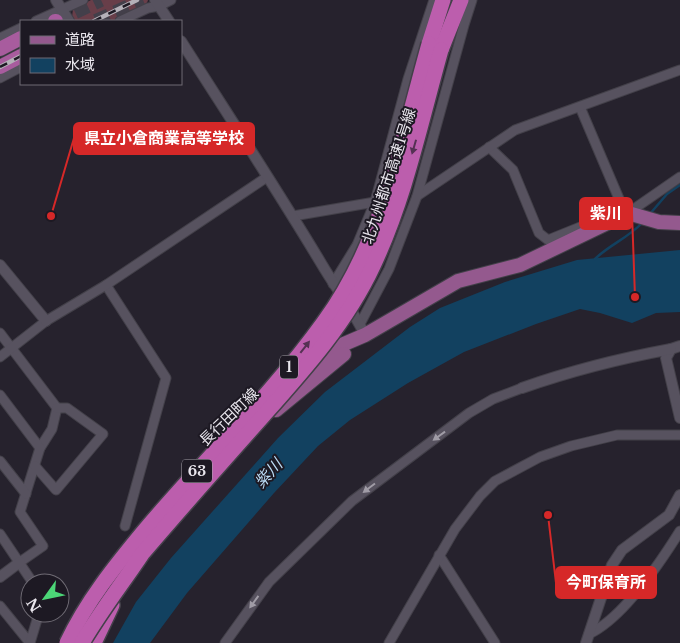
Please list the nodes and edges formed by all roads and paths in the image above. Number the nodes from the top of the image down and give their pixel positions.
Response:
1 (56, 0) edge
2 (83, 0) edge
3 (171, 0) edge
4 (434, 0) edge
5 (443, 0) edge
6 (457, 0) edge
7 (461, 0) edge
8 (472, 0) edge
9 (157, 3) edge
10 (58, 17) edge
11 (42, 20) edge
12 (122, 20) edge
13 (168, 20) edge
14 (20, 28) edge
15 (0, 38) edge
16 (20, 39) edge
17 (182, 43) edge
18 (0, 49) edge
19 (441, 50) junction
20 (20, 57) edge
21 (0, 67) edge
22 (20, 68) edge
23 (680, 70) edge
24 (0, 78) edge
25 (580, 107) junction
26 (489, 147) junction
27 (267, 177) junction
28 (680, 177) edge
29 (417, 196) junction
30 (376, 202) junction
31 (628, 213) junction
32 (293, 216) junction
33 (680, 223) edge
34 (598, 228) junction
35 (0, 265) edge
36 (333, 284) junction
37 (106, 285) junction
38 (46, 321) junction
39 (362, 330) junction
40 (0, 333) edge
41 (675, 348) edge
42 (11, 349) junction
43 (0, 357) edge
44 (522, 388) joint
45 (0, 395) edge
46 (57, 408) junction
47 (680, 418) edge
48 (680, 435) edge
49 (40, 448) junction
50 (0, 461) edge
51 (34, 466) junction
52 (26, 494) junction
53 (680, 495) edge
54 (126, 526) dead end
55 (680, 531) edge
56 (0, 534) edge
57 (439, 555) junction
58 (20, 562) junction
59 (27, 573) edge
60 (109, 574) junction
61 (0, 577) edge
62 (121, 585) junction
63 (0, 606) edge
64 (36, 623) edge
65 (588, 638) edge
66 (30, 643) edge
67 (61, 643) edge
68 (66, 643) edge
69 (83, 643) edge
70 (94, 643) edge
71 (225, 643) edge
72 (389, 643) edge
73 (496, 643) edge

1 - 10 street
2 - 10 street
3 - 9 street
4 - 30 street
60 -> 5 highway, 北九州都市高速1号線 / 1, bridge
6 - 19 highway, 北九州都市高速1号線 / 1
7 - 19 highway
8 - 29 street
9 - 12 street
9 - 13 street
10 - 11 street
14 - 15 street
16 - 18 highway
17 - 27 street
19 -> 62 highway, 北九州都市高速1号線 / 1, bridge
20 - 21 highway
22 - 24 street
23 - 25 street
25 - 26 street
25 - 31 street
26 - 29 street
26 - 34 street
27 - 32 street
27 - 37 street
28 - 31 street
29 - 39 street
30 - 32 street
30 - 36 street
31 - 33 main road
31 - 34 main road, 長行田町線 / 63
32 - 36 street
34 - 39 main road, 長行田町線 / 63
35 - 38 street
36 - 39 street
37 - 38 street
37 - 54 street
38 - 42 street
39 - 68 main road, 長行田町線 / 63
39 - 69 main road, 長行田町線 / 63
40 - 42 street
41 - 44 street
41 - 47 street
42 - 43 street
42 - 46 street
44 -> 71 street
45 - 49 street
46 - 49 street
46 - 51 street
48 - 57 street
49 - 51 street
50 - 52 street
51 - 52 street
52 - 58 street
53 - 65 street
55 - 65 street
56 - 58 street
57 - 72 street
57 - 73 street
58 - 59 street
58 - 61 street
60 - 67 highway, bridge
60 - 68 highway, 北九州都市高速1号線 / 1, bridge
62 - 69 highway, 北九州都市高速1号線 / 1, bridge
62 - 70 highway, bridge
63 - 66 street
64 - 66 street

